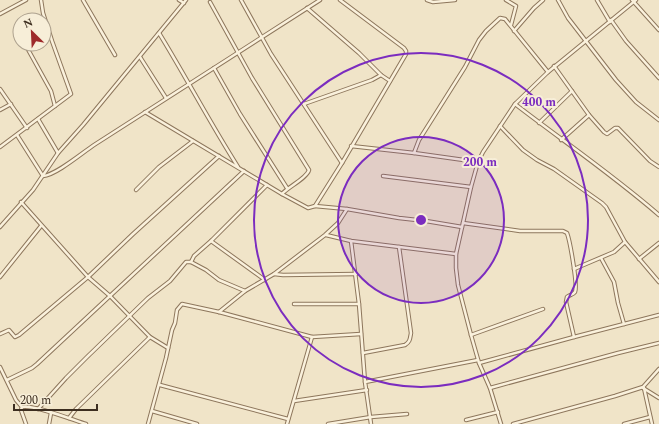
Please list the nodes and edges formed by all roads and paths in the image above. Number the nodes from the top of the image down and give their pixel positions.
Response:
1 (26, 0) edge
2 (41, 0) edge
3 (83, 0) edge
4 (179, 0) edge
5 (241, 0) edge
6 (320, 0) edge
7 (340, 0) edge
8 (427, 0) edge
9 (454, 0) edge
10 (506, 0) edge
11 (543, 0) edge
12 (558, 0) edge
13 (597, 0) edge
14 (185, 1) edge
15 (634, 1) edge
16 (210, 2) dead end
17 (307, 8) junction
18 (0, 14) edge
19 (610, 21) junction
20 (511, 26) junction
21 (659, 30) edge
22 (514, 31) junction
23 (159, 33) junction
24 (262, 38) junction
25 (586, 40) junction
26 (30, 52) edge
27 (238, 53) junction
28 (116, 55) dead end
29 (140, 57) junction
30 (554, 66) junction
31 (214, 68) junction
32 (548, 72) junction
33 (382, 75) junction
34 (659, 78) edge
35 (390, 80) junction
36 (190, 83) junction
37 (0, 89) edge
38 (572, 91) junction
39 (166, 98) junction
40 (11, 104) junction
41 (304, 104) junction
42 (515, 104) junction
43 (55, 106) junction
44 (0, 110) edge
45 (145, 112) junction
46 (589, 115) junction
47 (38, 119) junction
48 (659, 120) edge
49 (539, 123) junction
50 (500, 126) junction
51 (27, 128) junction
52 (17, 135) junction
53 (193, 140) junction
54 (561, 140) junction
55 (0, 146) edge
56 (351, 146) junction
57 (414, 153) junction
58 (58, 154) junction
59 (219, 156) junction
60 (478, 162) junction
61 (342, 163) junction
62 (659, 167) edge
63 (238, 168) junction
64 (244, 171) junction
65 (43, 176) junction
66 (383, 176) dead end
67 (267, 185) junction
68 (471, 187) junction
69 (287, 188) junction
70 (136, 190) dead end
71 (282, 194) junction
72 (21, 202) junction
73 (315, 206) junction
74 (347, 209) junction
75 (659, 215) edge
76 (41, 225) junction
77 (463, 225) junction
78 (0, 227) edge
79 (325, 235) junction
80 (211, 241) junction
81 (351, 241) junction
82 (625, 242) junction
83 (659, 243) edge
84 (399, 247) junction
85 (456, 254) junction
86 (601, 258) junction
87 (639, 259) junction
88 (191, 262) junction
89 (574, 269) junction
90 (274, 274) junction
91 (356, 274) junction
92 (88, 276) junction
93 (0, 277) edge
94 (265, 280) junction
95 (659, 282) edge
96 (245, 292) junction
97 (110, 296) junction
98 (294, 304) dead end
99 (359, 304) junction
100 (543, 309) dead end
101 (219, 312) junction
102 (659, 315) edge
103 (130, 316) junction
104 (624, 324) junction
105 (0, 334) edge
106 (361, 334) junction
107 (471, 335) junction
108 (312, 337) junction
109 (574, 337) junction
110 (150, 338) junction
111 (659, 343) edge
112 (168, 348) junction
113 (363, 353) junction
114 (478, 360) junction
115 (479, 363) junction
116 (0, 367) edge
117 (659, 369) edge
118 (8, 380) junction
119 (365, 382) junction
120 (160, 385) junction
121 (490, 388) junction
122 (643, 388) junction
123 (367, 390) junction
124 (659, 398) edge
125 (294, 401) junction
126 (22, 407) junction
127 (38, 409) junction
128 (152, 411) junction
129 (498, 412) junction
130 (51, 413) junction
131 (407, 414) dead end
132 (371, 417) junction
133 (650, 417) junction
134 (69, 418) junction
135 (288, 419) junction
136 (466, 420) dead end
137 (79, 423) edge
138 (26, 424) edge
139 (49, 424) edge
140 (86, 424) edge
141 (148, 424) edge
142 (197, 424) edge
143 (287, 424) edge
144 (328, 424) edge
145 (372, 424) edge
146 (501, 424) edge
147 (513, 424) edge
148 (624, 424) edge
149 (652, 424) edge

1 - 18 street
2 - 43 street
3 - 28 street
4 - 14 street
5 - 24 street
6 - 17 street
7 - 35 street
8 - 9 street
10 - 20 street
11 - 22 street
12 - 25 street
13 - 19 street
14 - 23 street
15 - 19 street
15 - 21 street
16 - 27 street
17 - 24 street
17 - 33 street
19 - 25 street
19 - 34 street
20 - 22 street
20 - 57 street
22 - 32 street
23 - 29 street
23 - 36 street
24 - 27 street
24 - 41 street
25 - 30 street
25 - 48 street
26 - 43 street
27 - 31 street
27 - 69 street
29 - 39 street
29 - 58 street
30 - 32 street
30 - 38 street
31 - 36 street
31 - 69 street
32 - 42 street
33 - 35 street
33 - 41 street
35 - 56 street
36 - 39 street
36 - 63 street
37 - 40 street
38 - 46 street
38 - 49 street
39 - 45 street
40 - 44 street
40 - 51 street
41 - 61 street
42 - 49 street
42 - 50 street
43 - 47 street
45 - 53 street
45 - 65 street
46 - 54 street
46 - 62 street
47 - 51 street
47 - 58 street
49 - 54 street
50 - 60 street
50 - 82 street
51 - 52 street
52 - 55 street
52 - 65 street
53 - 59 street
53 - 70 street
54 - 75 street
56 - 57 street
56 - 61 street
57 - 60 street
58 - 65 street
59 - 63 street
59 - 92 street
60 - 68 street
61 - 73 street
63 - 64 street
64 - 67 street
64 - 97 street
65 - 72 street
66 - 68 street
67 - 71 street
67 - 80 street
68 - 77 street
69 - 71 street
71 - 73 street
72 - 76 street
72 - 78 street
73 - 74 street
74 - 77 street
74 - 79 street
76 - 92 street
76 - 93 street
77 - 85 street
77 - 89 street
79 - 81 street
79 - 90 street
80 - 88 street
80 - 94 street
81 - 84 street
81 - 91 street
82 - 86 street
82 - 87 street
83 - 87 street
84 - 85 street
84 - 113 street
85 - 107 street
86 - 89 street
86 - 104 street
87 - 95 street
88 - 96 street
88 - 103 street
89 - 109 street
90 - 91 street
90 - 94 street
91 - 99 street
92 - 97 street
92 - 105 street
94 - 96 street
96 - 101 street
97 - 103 street
97 - 118 street
98 - 99 street
99 - 106 street
100 - 107 street
101 - 108 street
101 - 112 street
102 - 104 street
103 - 110 street
103 - 127 street
104 - 109 street
106 - 108 street
106 - 113 street
107 - 114 street
108 - 125 street
109 - 115 street
110 - 112 street
110 - 134 street
111 - 121 street
112 - 120 street
113 - 119 street
114 - 115 street
114 - 119 street
115 - 121 street
116 - 118 street
117 - 122 street
118 - 126 street
119 - 123 street
120 - 128 street
120 - 135 street
121 - 129 street
122 - 124 street
122 - 133 street
122 - 147 street
123 - 125 street
123 - 132 street
125 - 135 street
126 - 127 street
126 - 138 street
127 - 130 street
128 - 141 street
128 - 142 street
129 - 136 street
129 - 146 street
130 - 134 street
130 - 139 street
131 - 132 street
132 - 144 street
132 - 145 street
133 - 148 street
133 - 149 street
134 - 137 street
135 - 143 street
137 - 140 street

